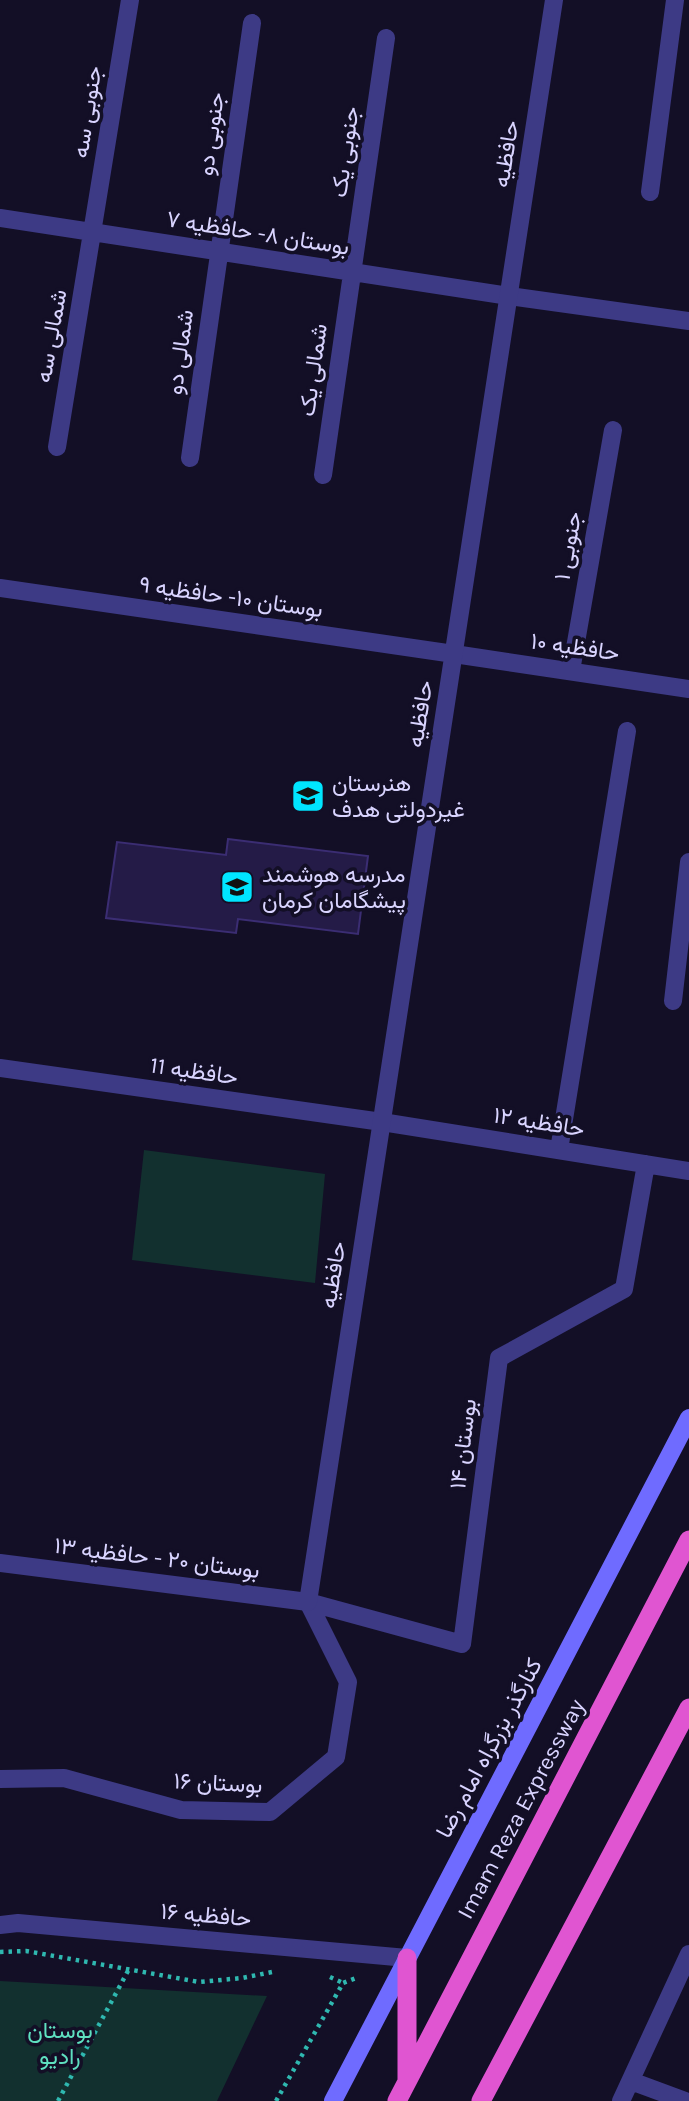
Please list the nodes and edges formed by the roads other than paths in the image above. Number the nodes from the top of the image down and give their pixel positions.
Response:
1 (130, 0) edge
2 (554, 0) edge
3 (675, 0) edge
4 (253, 23) dead end
5 (386, 38) dead end
6 (650, 192) dead end
7 (0, 218) edge
8 (93, 232) junction
9 (219, 252) junction
10 (352, 272) junction
11 (509, 296) junction
12 (689, 321) edge
13 (613, 430) dead end
14 (57, 447) dead end
15 (190, 458) dead end
16 (323, 475) dead end
17 (0, 588) edge
18 (454, 653) junction
19 (572, 671) junction
20 (689, 688) edge
21 (627, 731) dead end
22 (689, 862) edge
23 (673, 1000) dead end
24 (0, 1068) edge
25 (382, 1122) junction
26 (559, 1150) junction
27 (646, 1164) junction
28 (689, 1171) edge
29 (689, 1418) edge
30 (689, 1540) edge
31 (0, 1563) edge
32 (308, 1602) junction
33 (689, 1708) edge
34 (0, 1779) edge
35 (0, 1925) edge
36 (689, 1954) edge
37 (407, 1958) junction
38 (631, 2081) junction
39 (407, 2082) junction
40 (333, 2101) edge
41 (397, 2101) edge
42 (481, 2101) edge
43 (621, 2101) edge
44 (685, 2101) edge

1 - 8 street, جنوبی سه
2 - 11 street, حافظیه
3 - 6 street
4 - 9 street, جنوبی دو
5 - 10 street, جنوبی یک
7 - 8 street, بوستان ۸- حافظیه ۷
8 - 9 street, بوستان ۸- حافظیه ۷
8 - 14 street, شمالی سه
9 - 10 street, بوستان ۸- حافظیه ۷
9 - 15 street, شمالی دو
10 - 11 street, بوستان ۸- حافظیه ۷
10 - 16 street, شمالی یک
11 - 12 street, بوستان ۸- حافظیه ۷
11 - 18 street, حافظیه
13 - 19 street, ۱ جنوبی
17 - 18 street, بوستان ۱۰- حافظیه ۹
18 - 19 street, حافظیه ۱۰
18 - 25 street, حافظیه
19 - 20 street, حافظیه ۱۰
21 - 26 street
22 - 23 street
24 - 25 street, حافظیه 11
25 - 26 street, حافظیه ۱۲
25 - 32 street, حافظیه
26 - 27 street, حافظیه ۱۲
27 - 28 street, حافظیه ۱۲
27 - 32 street, بوستان ۱۴
29 - 37 main road, کنارگذر بزرگراه امام رضا
30 - 39 highway, Imam Reza Expressway
31 - 32 street, بوستان ۲۰ - حافظیه ۱۳
32 - 34 street, بوستان ۱۶
33 - 42 highway
35 - 37 street, حافظیه ۱۶
36 - 38 street
37 - 39 highway
37 - 40 main road, کنارگذر بزرگراه امام رضا
38 - 43 street
38 - 44 street
39 - 41 highway, Imam Reza Expressway

